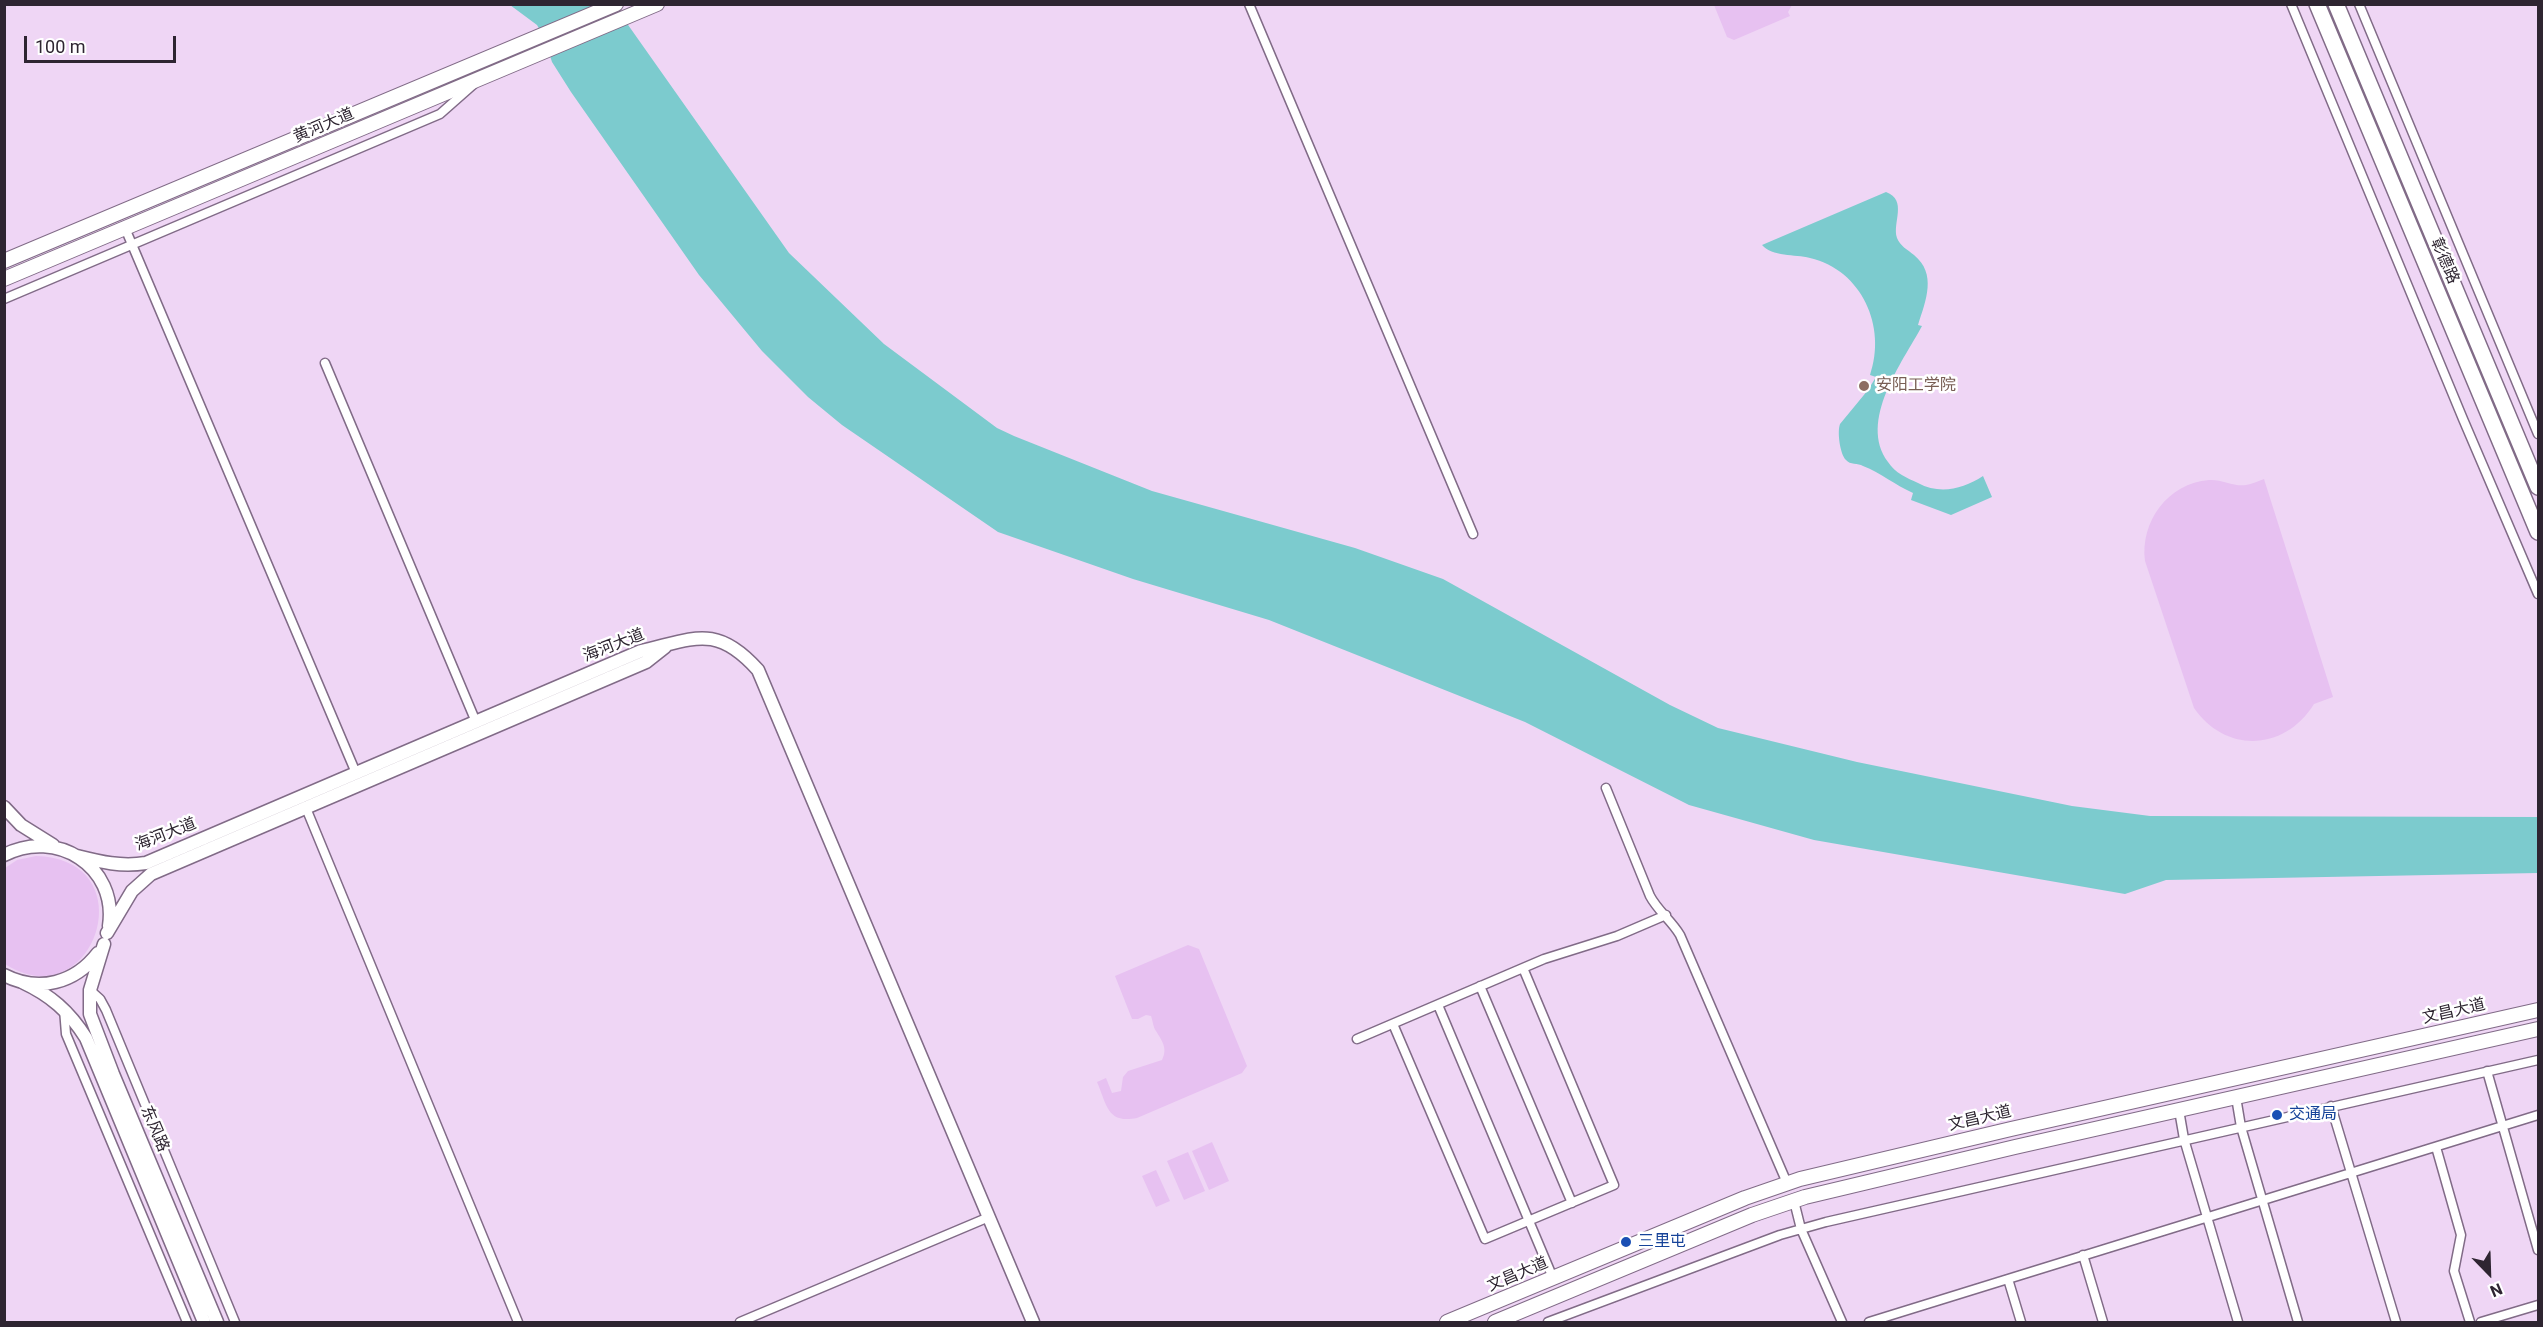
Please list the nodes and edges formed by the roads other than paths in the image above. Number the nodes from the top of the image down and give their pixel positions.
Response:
1 (616, 4) edge
2 (657, 4) edge
3 (1249, 4) edge
4 (2291, 4) edge
5 (2317, 4) edge
6 (2336, 4) edge
7 (2359, 4) edge
8 (479, 80) junction
9 (125, 228) junction
10 (133, 246) junction
11 (4, 261) edge
12 (4, 279) edge
13 (4, 299) edge
14 (325, 363) dead end
15 (2538, 434) edge
16 (2538, 487) edge
17 (2538, 531) edge
18 (1473, 534) dead end
19 (2538, 594) edge
20 (668, 644) junction
21 (476, 722) junction
22 (356, 773) junction
23 (1606, 788) dead end
24 (4, 807) edge
25 (306, 808) junction
26 (56, 847) junction
27 (4, 855) edge
28 (77, 856) junction
29 (1666, 915) junction
30 (105, 938) junction
31 (1522, 968) junction
32 (4, 975) edge
33 (22, 982) junction
34 (1480, 987) junction
35 (90, 990) junction
36 (1438, 1005) junction
37 (64, 1008) junction
38 (2538, 1010) edge
39 (1394, 1024) junction
40 (2538, 1029) edge
41 (1357, 1039) dead end
42 (2538, 1060) edge
43 (2487, 1071) junction
44 (2236, 1097) junction
45 (2331, 1106) junction
46 (2179, 1110) junction
47 (2538, 1115) edge
48 (2503, 1126) junction
49 (2241, 1127) junction
50 (2184, 1139) junction
51 (2436, 1147) junction
52 (2351, 1173) junction
53 (1787, 1183) junction
54 (2262, 1200) junction
55 (1794, 1201) junction
56 (1572, 1203) junction
57 (988, 1217) junction
58 (2207, 1217) junction
59 (1529, 1221) junction
60 (1801, 1229) junction
61 (2538, 1250) edge
62 (2083, 1256) junction
63 (1553, 1278) junction
64 (2008, 1279) junction
65 (2538, 1305) edge
66 (2488, 1322) edge
67 (187, 1323) edge
68 (204, 1323) edge
69 (217, 1323) edge
70 (235, 1323) edge
71 (519, 1323) edge
72 (740, 1323) edge
73 (1034, 1323) edge
74 (1447, 1323) edge
75 (1495, 1323) edge
76 (1548, 1323) edge
77 (1842, 1323) edge
78 (1869, 1323) edge
79 (2021, 1323) edge
80 (2103, 1323) edge
81 (2238, 1323) edge
82 (2298, 1323) edge
83 (2396, 1323) edge
84 (2470, 1323) edge

1 - 11 main road, 黄河大道
2 - 8 main road, 黄河大道
3 - 18 street
4 - 19 street
5 - 17 highway, 彰德路
6 - 16 highway, 彰德路
7 - 15 street
8 - 9 main road, 黄河大道
8 - 10 street
9 - 10 street
9 - 12 main road, 黄河大道
10 - 13 street
10 - 22 street
14 - 21 street
20 - 21 street, 海河大道
20 - 25 street, 海河大道
20 - 57 street
21 - 22 street, 海河大道
22 - 28 street, 海河大道
23 - 29 street
24 - 26 street
25 - 30 street, 海河大道
25 - 71 street
26 - 27 street
26 - 28 street
28 - 30 street
29 - 31 street
29 - 53 street
30 - 33 street
30 - 35 street, 东风路
31 - 34 street
31 - 56 street
32 - 33 street
33 - 37 street, 东风路
34 - 36 street
34 - 56 street
35 - 69 street, 东风路
35 - 70 street
36 - 39 street
36 - 59 street
37 - 67 street
37 - 68 street, 东风路
38 - 53 main road, 文昌大道
39 - 41 street
39 - 59 street
40 - 44 main road
42 - 43 street
43 - 45 street
43 - 48 street
44 - 46 main road
44 - 49 street
45 - 49 street
45 - 52 street
46 - 50 street
46 - 55 main road
47 - 48 street
48 - 51 street
48 - 61 street
49 - 50 street
49 - 54 street
50 - 58 street
50 - 60 street
51 - 52 street
51 - 84 street
52 - 54 street
52 - 83 street
53 - 63 main road, 文昌大道
54 - 58 street
54 - 82 street
55 - 60 street
55 - 75 main road
56 - 59 street
57 - 72 street
57 - 73 street
58 - 62 street
58 - 81 street
59 - 63 street
60 - 76 street
60 - 77 street
62 - 64 street
62 - 80 street
63 - 74 main road, 文昌大道
64 - 78 street
64 - 79 street
65 - 66 street

